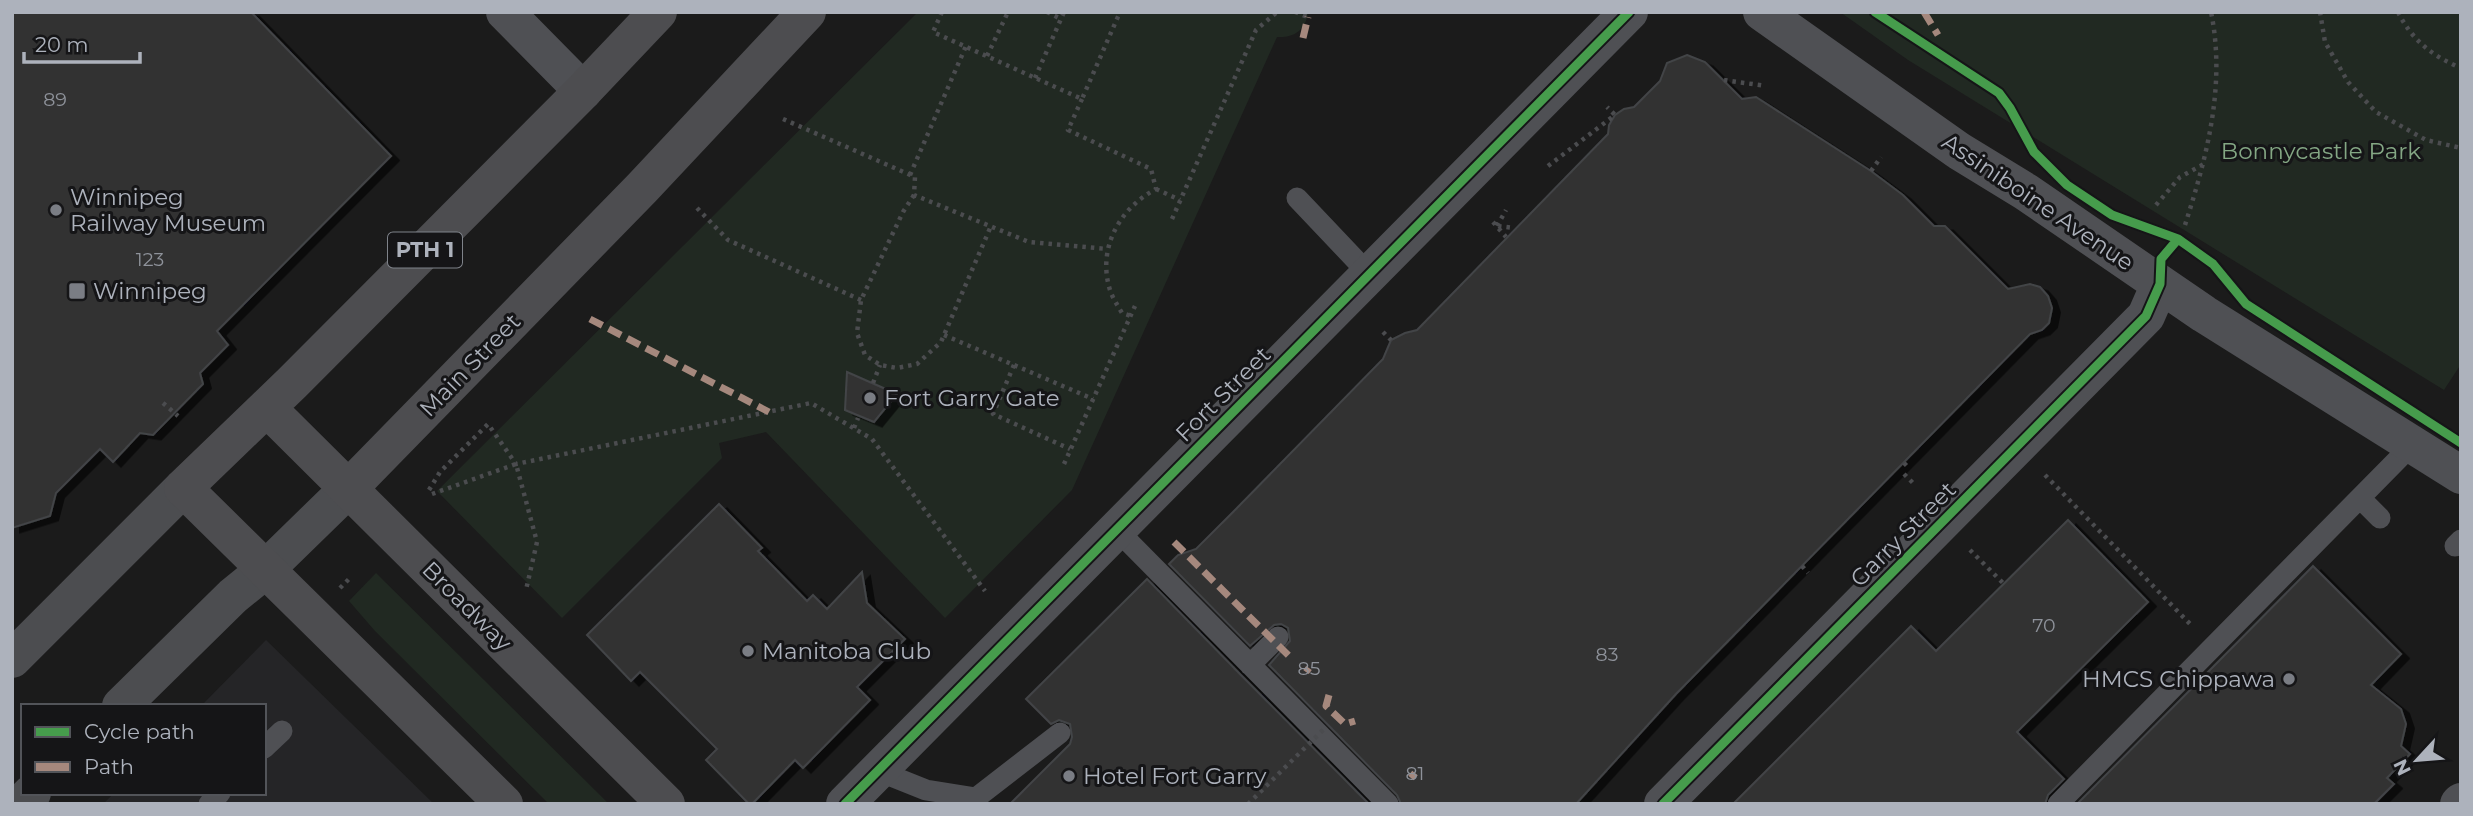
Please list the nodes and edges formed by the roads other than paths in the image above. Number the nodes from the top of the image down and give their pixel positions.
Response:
1 (505, 12) edge
2 (658, 12) edge
3 (807, 12) edge
4 (1629, 12) edge
5 (1762, 12) edge
6 (583, 91) junction
7 (1297, 198) dead end
8 (1369, 274) junction
9 (2160, 284) junction
10 (267, 408) junction
11 (2412, 445) junction
12 (2461, 475) edge
13 (183, 488) junction
14 (348, 489) junction
15 (2360, 498) junction
16 (2380, 518) dead end
17 (1116, 529) junction
18 (265, 570) junction
19 (1278, 637) dead end
20 (12, 659) edge
21 (1250, 665) junction
22 (123, 704) edge
23 (282, 731) dead end
24 (1060, 733) dead end
25 (266, 746) edge
26 (876, 770) junction
27 (504, 804) edge
28 (666, 804) edge
29 (845, 804) edge
30 (1388, 804) edge
31 (1663, 804) edge
32 (2058, 804) edge

1 - 6 street
2 - 6 highway, PTH 1
3 - 14 highway, Main Street
4 - 8 street, Fort Street
5 - 9 street, Assiniboine Avenue
6 - 10 highway, PTH 1
7 - 8 lane
8 - 17 street, Fort Street
9 - 11 street, Assiniboine Avenue
9 - 31 street, Garry Street
10 - 13 highway, PTH 1
10 - 14 highway, Broadway
11 - 12 street, Assiniboine Avenue
11 - 15 lane
13 - 18 highway
13 - 20 main road
14 - 18 main road, Main Street
14 - 28 highway, Broadway
15 - 16 lane
15 - 32 lane
17 - 21 lane
17 - 26 street, Fort Street
18 - 22 main road, Main Street
18 - 27 highway
19 - 21 lane
21 - 30 lane
23 - 25 lane
24 - 26 lane
26 - 29 street, Fort Street

